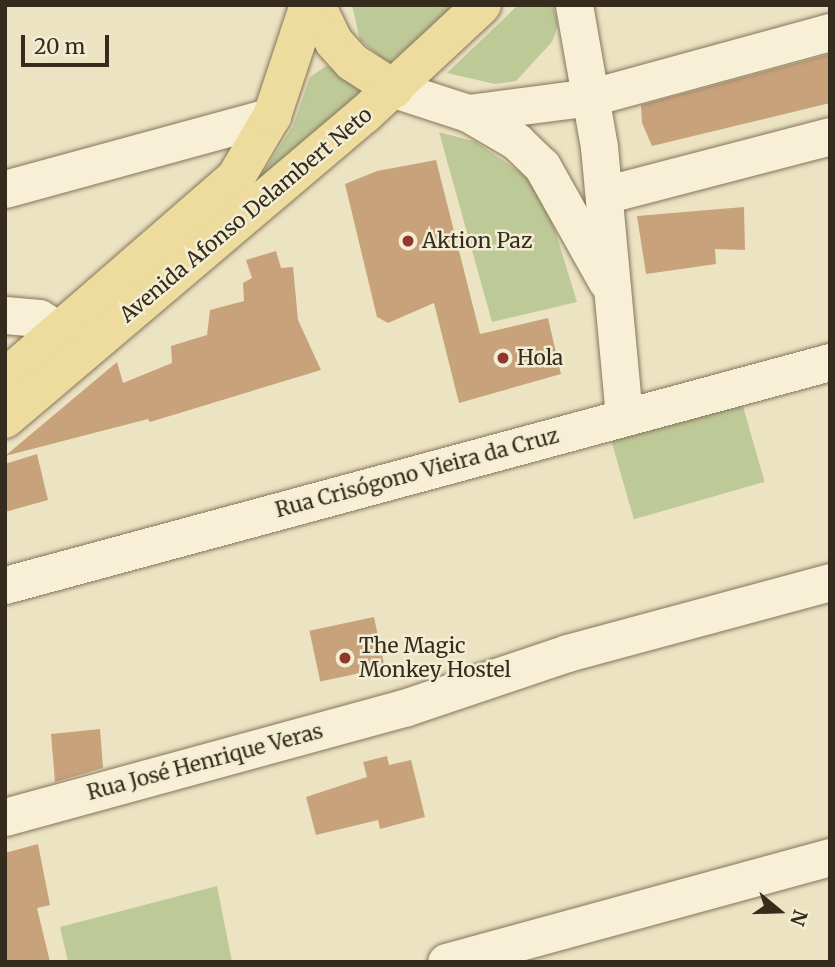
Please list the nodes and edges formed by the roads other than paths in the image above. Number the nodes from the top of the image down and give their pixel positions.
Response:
1 (309, 5) edge
2 (316, 5) edge
3 (482, 5) edge
4 (574, 5) edge
5 (830, 33) edge
6 (394, 89) junction
7 (592, 97) junction
8 (468, 113) junction
9 (272, 116) junction
10 (830, 136) edge
11 (5, 189) edge
12 (604, 195) junction
13 (614, 295) junction
14 (5, 315) edge
15 (60, 331) junction
16 (830, 362) edge
17 (5, 378) edge
18 (624, 417) junction
19 (5, 419) edge
20 (830, 582) edge
21 (5, 585) edge
22 (5, 817) edge
23 (830, 858) edge
24 (446, 962) edge

1 - 9 main road, Avenida Afonso Delambert Neto
2 - 6 main road
3 - 6 main road, Avenida Afonso Delambert Neto
4 - 7 street
5 - 7 street
6 - 8 street
6 - 19 main road, Avenida Afonso Delambert Neto
7 - 8 street
7 - 12 street
8 - 13 street
9 - 11 street
9 - 15 main road, Avenida Afonso Delambert Neto
10 - 12 street
12 - 13 street
13 - 18 street
14 - 15 street
15 - 17 main road, Avenida Afonso Delambert Neto
16 - 18 street, Rua Crisógono Vieira da Cruz
18 - 21 street, Rua Crisógono Vieira da Cruz
20 - 22 street, Rua José Henrique Veras
23 - 24 street

